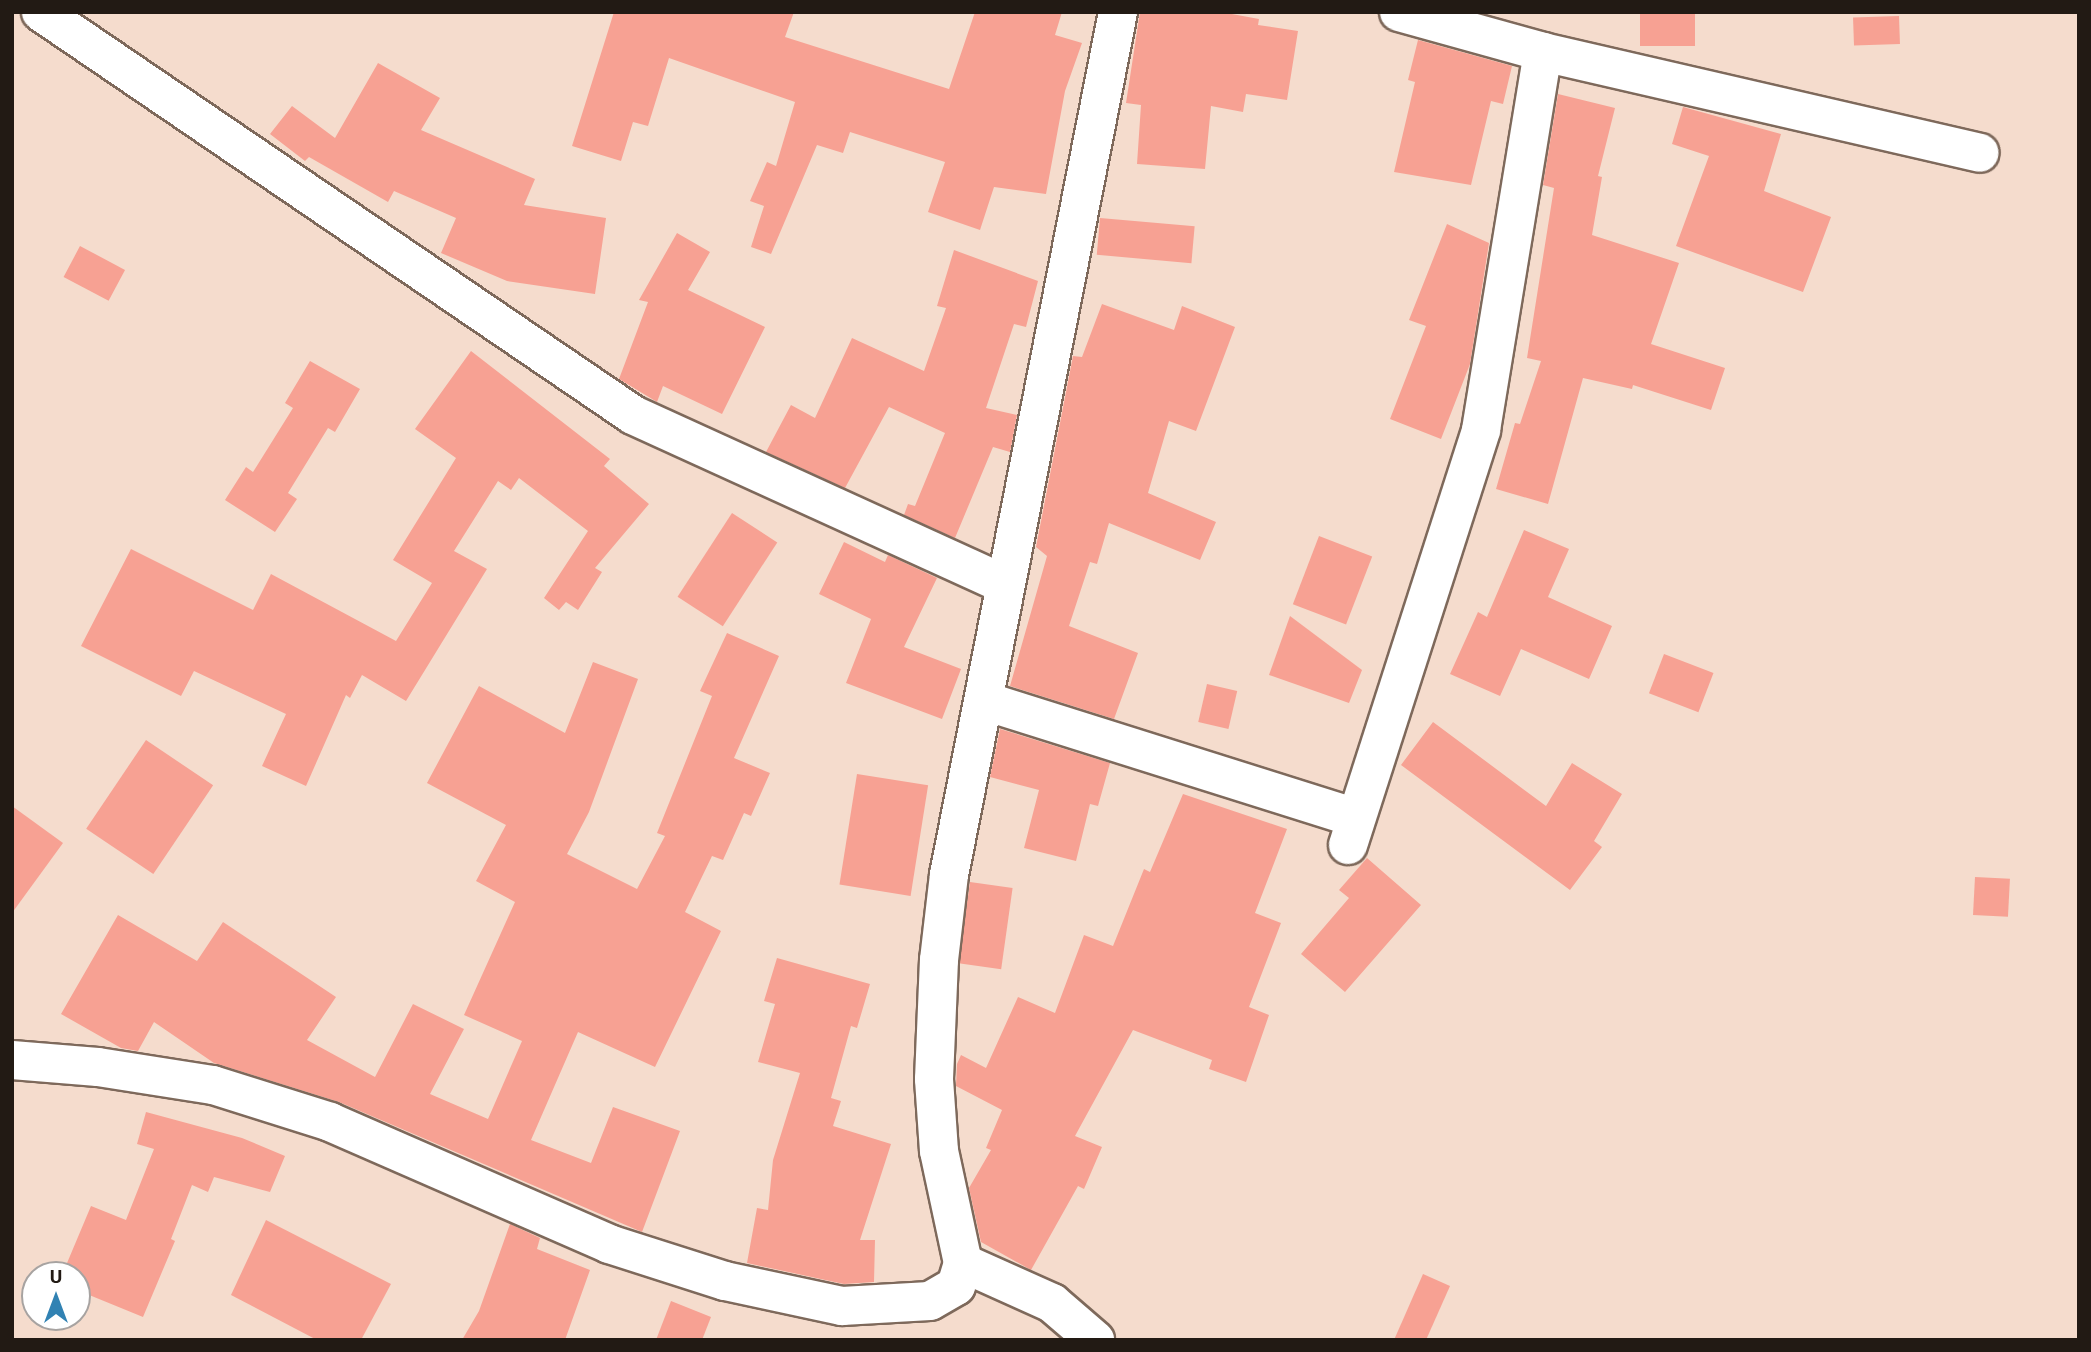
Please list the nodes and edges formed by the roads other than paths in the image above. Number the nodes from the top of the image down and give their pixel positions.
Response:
1 (41, 12) edge
2 (1118, 12) edge
3 (1399, 12) edge
4 (1544, 52) junction
5 (1979, 153) dead end
6 (1003, 584) junction
7 (985, 701) junction
8 (12, 1060) edge
9 (963, 1263) junction
10 (1095, 1339) edge

1 - 6 street
2 - 6 street
3 - 4 street
4 - 5 street
4 - 7 street
6 - 7 street
7 - 9 street
8 - 9 street
9 - 10 street

